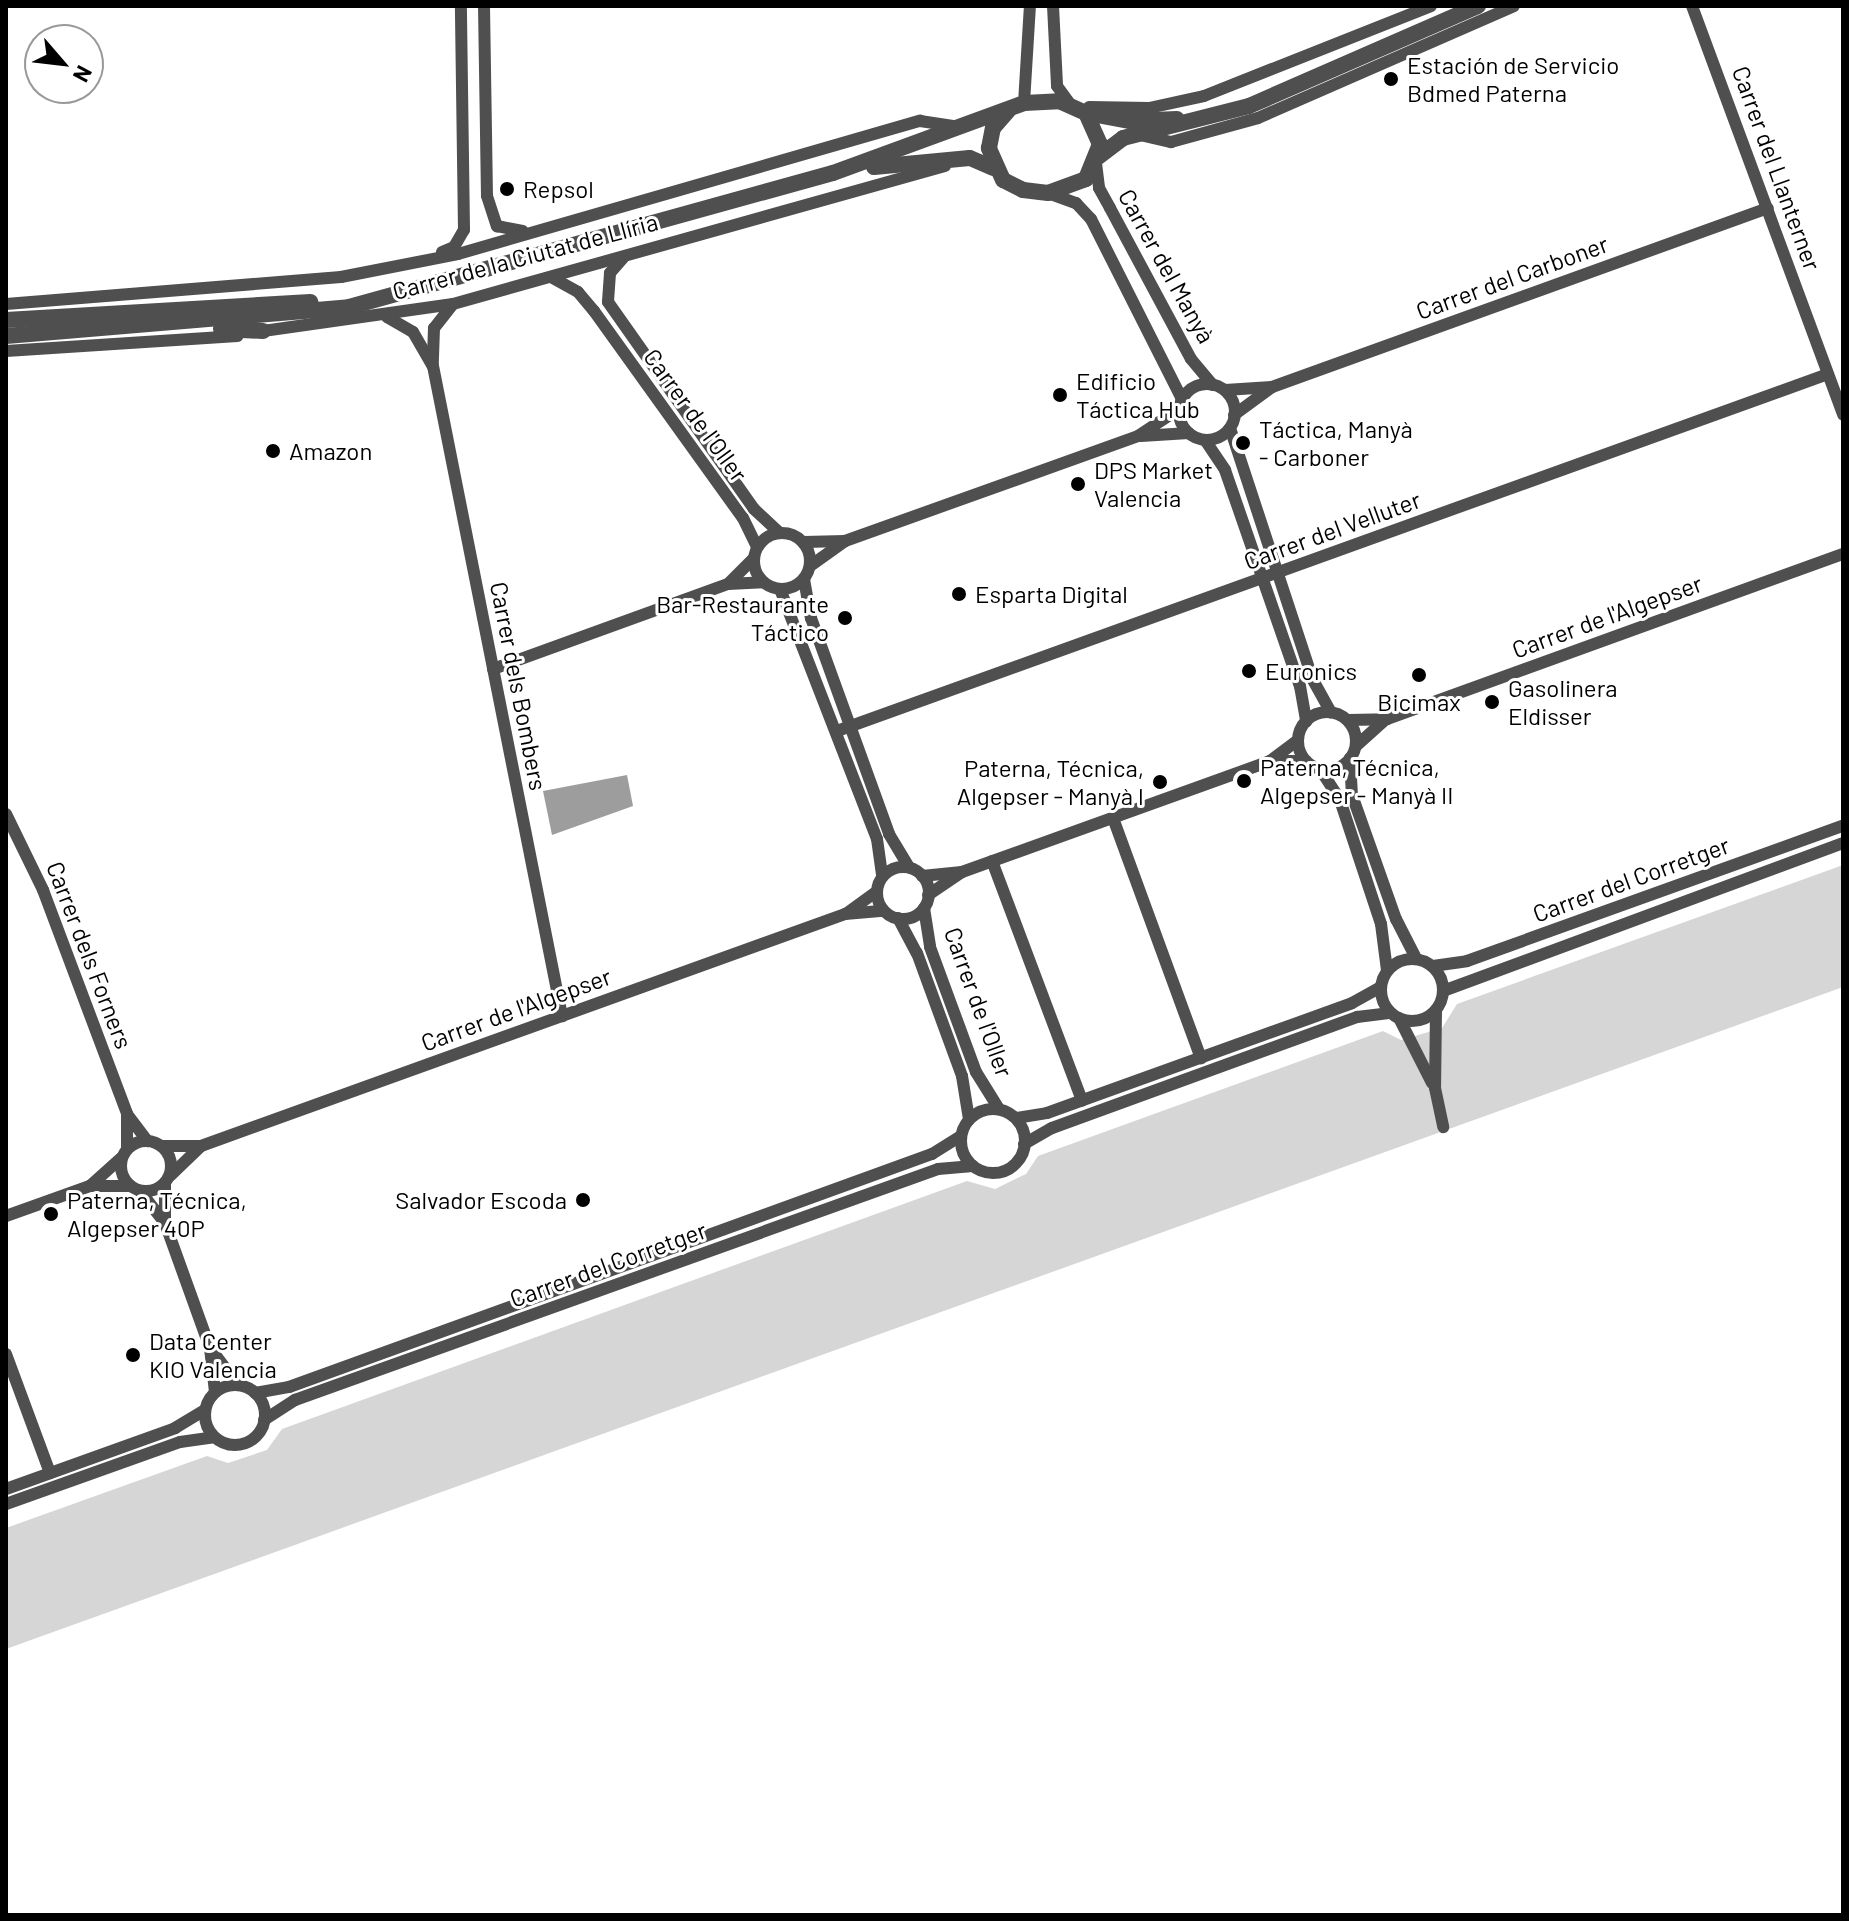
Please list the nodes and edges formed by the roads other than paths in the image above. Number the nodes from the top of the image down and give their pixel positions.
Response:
1 (461, 6) edge
2 (484, 6) edge
3 (1030, 6) edge
4 (1053, 6) edge
5 (1431, 6) edge
6 (1478, 6) edge
7 (1514, 6) edge
8 (1692, 6) edge
9 (1704, 6) edge
10 (1702, 26) junction
11 (1024, 103) junction
12 (1077, 108) junction
13 (1008, 111) junction
14 (1222, 115) junction
15 (967, 127) junction
16 (1140, 135) junction
17 (463, 150) junction
18 (486, 151) junction
19 (1097, 160) junction
20 (996, 171) junction
21 (833, 173) junction
22 (1048, 193) junction
23 (1768, 208) junction
24 (538, 230) junction
25 (625, 256) junction
26 (409, 264) junction
27 (551, 277) junction
28 (399, 294) junction
29 (608, 302) junction
30 (6, 304) edge
31 (453, 304) junction
32 (594, 311) junction
33 (387, 317) junction
34 (6, 320) edge
35 (87, 331) junction
36 (263, 331) junction
37 (6, 336) edge
38 (6, 351) edge
39 (433, 366) junction
40 (1828, 374) junction
41 (1272, 387) junction
42 (1219, 388) junction
43 (1180, 404) junction
44 (1234, 415) junction
45 (1843, 415) edge
46 (1230, 428) junction
47 (1189, 433) junction
48 (1138, 436) junction
49 (1205, 440) junction
50 (779, 532) junction
51 (845, 541) junction
52 (804, 542) junction
53 (755, 553) junction
54 (1843, 554) edge
55 (810, 566) junction
56 (1277, 573) junction
57 (1262, 578) junction
58 (804, 579) junction
59 (763, 582) junction
60 (728, 584) junction
61 (780, 589) junction
62 (493, 669) junction
63 (1331, 712) junction
64 (1387, 719) junction
65 (1348, 720) junction
66 (1306, 721) junction
67 (844, 729) junction
68 (1298, 740) junction
69 (1356, 746) junction
70 (1350, 758) junction
71 (1270, 761) junction
72 (1306, 761) junction
73 (1320, 769) junction
74 (6, 814) edge
75 (1113, 818) junction
76 (1843, 826) edge
77 (1843, 843) edge
78 (992, 861) junction
79 (909, 867) junction
80 (962, 872) junction
81 (882, 876) junction
82 (922, 876) junction
83 (877, 891) junction
84 (926, 902) junction
85 (883, 911) junction
86 (845, 914) junction
87 (898, 918) junction
88 (1416, 958) junction
89 (1433, 966) junction
90 (1387, 970) junction
91 (1381, 987) junction
92 (1443, 991) junction
93 (1436, 1010) junction
94 (562, 1016) junction
95 (1395, 1016) junction
96 (1201, 1058) junction
97 (1435, 1088) junction
98 (1082, 1101) junction
99 (999, 1109) junction
100 (127, 1114) junction
101 (1016, 1118) junction
102 (969, 1119) junction
103 (1443, 1127) dead end
104 (961, 1136) junction
105 (147, 1141) junction
106 (1024, 1144) junction
107 (162, 1146) junction
108 (201, 1146) junction
109 (124, 1154) junction
110 (973, 1166) junction
111 (168, 1179) junction
112 (90, 1186) junction
113 (135, 1189) junction
114 (6, 1216) edge
115 (165, 1223) junction
116 (210, 1348) junction
117 (6, 1354) edge
118 (238, 1385) junction
119 (215, 1392) junction
120 (255, 1393) junction
121 (205, 1410) junction
122 (264, 1420) junction
123 (214, 1437) junction
124 (50, 1473) junction
125 (6, 1489) edge
126 (6, 1504) edge

1 - 17 street
2 - 18 street
3 - 11 street
4 - 12 street
5 - 12 street, Carrer de la Ciutat de Llíria
6 - 14 street, Carrer de la Ciutat de Llíria
7 - 16 street
8 - 10 street, Carrer del Llanterner
9 - 10 street, Carrer del Llanterner
10 - 23 street, Carrer del Llanterner
11 - 12 street, Carrer de la Ciutat de Llíria
11 - 13 street, Carrer de la Ciutat de Llíria
12 - 14 street, Carrer de la Ciutat de Llíria
12 - 19 street
13 - 15 street, Carrer de la Ciutat de Llíria
13 - 20 street
14 - 16 street, Carrer de la Ciutat de Llíria
15 - 21 street, Carrer de la Ciutat de Llíria
15 - 24 street, Carrer de la Ciutat de Llíria
16 - 19 street, Carrer de la Ciutat de Llíria
17 - 18 street
17 - 26 street
18 - 24 street
19 - 22 street, Carrer de la Ciutat de Llíria
19 - 42 street, Carrer del Manyà
20 - 21 street, Carrer de la Ciutat de Llíria
20 - 22 street, Carrer de la Ciutat de Llíria
20 - 25 street, Carrer de la Ciutat de Llíria
21 - 28 street, Carrer de la Ciutat de Llíria
22 - 43 street, Carrer del Manyà
23 - 40 street, Carrer del Llanterner
23 - 41 street, Carrer del Carboner
24 - 26 street, Carrer de la Ciutat de Llíria
25 - 27 street, Carrer de la Ciutat de Llíria
25 - 29 street
26 - 30 street, Carrer de la Ciutat de Llíria
27 - 31 street, Carrer de la Ciutat de Llíria
27 - 32 street, Carrer de l'Oller
28 - 34 street, Carrer de la Ciutat de Llíria
28 - 35 street, Carrer de la Ciutat de Llíria
29 - 32 street
29 - 50 street, Carrer de l'Oller
31 - 33 street, Carrer de la Ciutat de Llíria
31 - 39 street, Carrer dels Bombers
32 - 53 street, Carrer de l'Oller
33 - 36 street, Carrer de la Ciutat de Llíria
33 - 39 street, Carrer dels Bombers
35 - 36 street
35 - 37 street, Carrer de la Ciutat de Llíria
36 - 38 street, Carrer de la Ciutat de Llíria
39 - 62 street, Carrer dels Bombers
40 - 45 street, Carrer del Llanterner
40 - 56 street, Carrer del Velluter
41 - 42 street, Carrer del Carboner
41 - 44 street, Carrer del Carboner
42 - 43 street
42 - 44 street
43 - 47 street
43 - 48 street
44 - 46 street
46 - 49 street
46 - 56 street
47 - 48 street
47 - 49 street
48 - 51 street
49 - 57 street
50 - 52 street
50 - 53 street
51 - 52 street
51 - 55 street
52 - 55 street
53 - 59 street
53 - 60 street
54 - 64 street, Carrer de l'Algepser
55 - 58 street
56 - 57 street, Carrer del Velluter
56 - 63 street
57 - 66 street
57 - 67 street, Carrer del Velluter
58 - 61 street
58 - 67 street
59 - 60 street
59 - 61 street
60 - 62 street
61 - 67 street
62 - 94 street, Carrer dels Bombers
63 - 65 street
63 - 66 street
64 - 65 street
64 - 69 street
65 - 69 street
66 - 68 street
67 - 79 street
67 - 81 street
68 - 71 street
68 - 72 street
69 - 70 street
70 - 73 street
70 - 88 street
71 - 72 street
71 - 75 street
72 - 73 street
73 - 90 street
74 - 100 street, Carrer dels Forners
75 - 78 street
75 - 96 street
76 - 89 street, Carrer del Corretger
77 - 92 street, Carrer del Corretger
78 - 80 street
78 - 98 street
79 - 81 street
79 - 82 street
80 - 82 street
80 - 84 street
81 - 83 street
82 - 84 street
83 - 85 street
83 - 86 street
84 - 87 street
84 - 99 street, Carrer de l'Oller
85 - 86 street
85 - 87 street
86 - 94 street, Carrer de l'Algepser
87 - 102 street, Carrer de l'Oller
88 - 89 street
88 - 90 street
89 - 92 street
90 - 91 street
91 - 95 street
91 - 96 street
92 - 93 street
93 - 95 street
93 - 97 street
94 - 108 street, Carrer de l'Algepser
95 - 97 street
95 - 106 street
96 - 98 street
97 - 103 street
98 - 101 street
99 - 101 street
99 - 102 street
100 - 105 street, Carrer dels Forners
100 - 109 street, Carrer dels Forners
101 - 106 street
102 - 104 street
104 - 110 street
104 - 120 street, Carrer del Corretger
105 - 107 street
105 - 109 street
106 - 110 street
107 - 108 street
107 - 111 street
108 - 111 street
109 - 112 street
109 - 113 street
110 - 122 street, Carrer del Corretger
111 - 113 street
111 - 115 street
112 - 113 street
112 - 114 street
113 - 115 street
115 - 116 street
116 - 118 street
116 - 119 street
117 - 124 street
118 - 119 street
118 - 120 street
119 - 121 street
120 - 122 street
121 - 123 street
121 - 124 street
122 - 123 street
123 - 126 street
124 - 125 street

